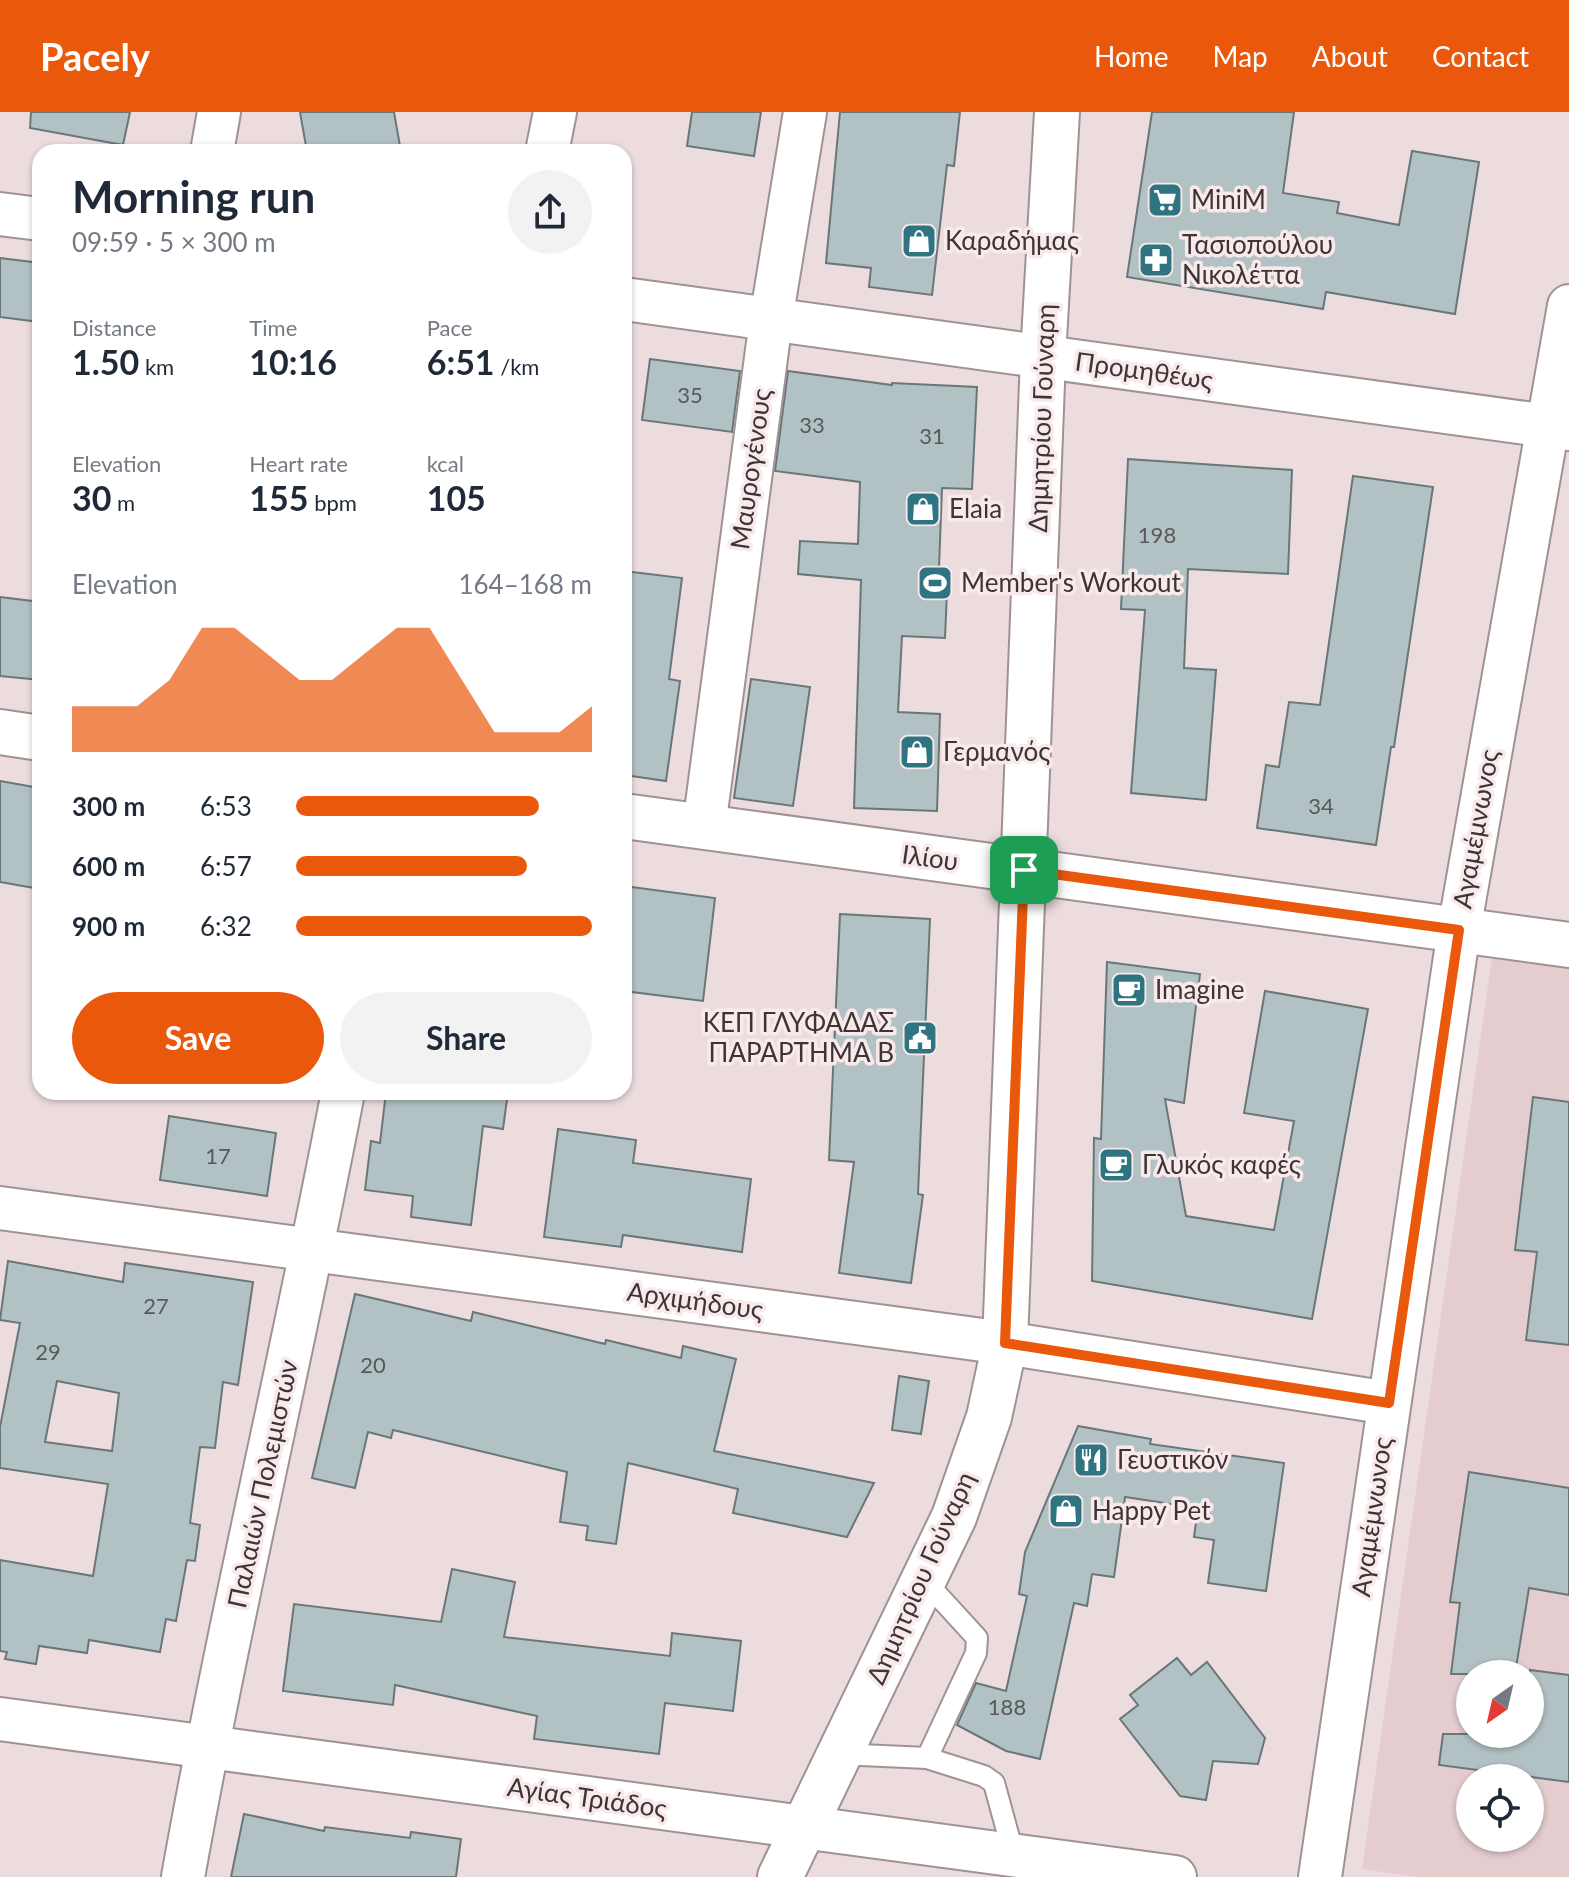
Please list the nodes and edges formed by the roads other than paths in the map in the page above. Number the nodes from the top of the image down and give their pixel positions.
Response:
1 (219, 112) edge
2 (555, 112) edge
3 (805, 112) edge
4 (1057, 112) edge
5 (213, 144) edge
6 (549, 144) edge
7 (0, 214) edge
8 (32, 218) edge
9 (632, 300) edge
10 (1569, 306) edge
11 (771, 320) junction
12 (1043, 357) junction
13 (1558, 428) edge
14 (0, 732) edge
15 (32, 737) edge
16 (632, 817) edge
17 (704, 827) junction
18 (1024, 870) junction
19 (1459, 930) junction
20 (1569, 945) edge
21 (341, 1100) edge
22 (0, 1208) edge
23 (313, 1248) junction
24 (1005, 1343) junction
25 (1389, 1403) junction
26 (923, 1579) junction
27 (0, 1719) edge
28 (207, 1745) junction
29 (839, 1754) junction
30 (927, 1758) junction
31 (803, 1828) junction
32 (1014, 1856) junction
33 (183, 1877) edge
34 (780, 1877) edge
35 (1175, 1877) edge
36 (1320, 1877) edge

1 - 5 street
2 - 6 street
3 - 11 street, Μαυρογένους
4 - 12 main road, Δημητρίου Γούναρη
7 - 8 street
9 - 11 street, Προμηθέως
10 - 13 street, Αγαμέμνωνος
11 - 12 street, Προμηθέως
11 - 17 street, Μαυρογένους
12 - 13 street, Προμηθέως
12 - 18 main road, Δημητρίου Γούναρη
13 - 19 street, Αγαμέμνωνος
14 - 15 main road
16 - 17 main road, Ιλίου
17 - 18 main road, Ιλίου
18 - 19 main road, Ιλίου
18 - 24 main road, Δημητρίου Γούναρη
19 - 20 main road, Ιλίου
19 - 25 street, Αγαμέμνωνος
21 - 23 street, Παλαιών Πολεμιστών
22 - 23 street, Αρχιμήδους
23 - 24 street, Αρχιμήδους
23 - 28 street, Παλαιών Πολεμιστών
24 - 25 street, Αρχιμήδους
24 - 26 main road, Δημητρίου Γούναρη
25 - 36 street, Αγαμέμνωνος
26 - 29 main road, Δημητρίου Γούναρη
26 - 30 lane
27 - 28 street, Αγίας Τριάδος
28 - 31 street, Αγίας Τριάδος
28 - 33 street, Παλαιών Πολεμιστών
29 - 30 lane
29 - 31 main road, Δημητρίου Γούναρη
30 - 32 lane
31 - 32 street, Αγίας Τριάδος
31 - 34 main road, Δημητρίου Γούναρη
32 - 35 street, Αγίας Τριάδος

